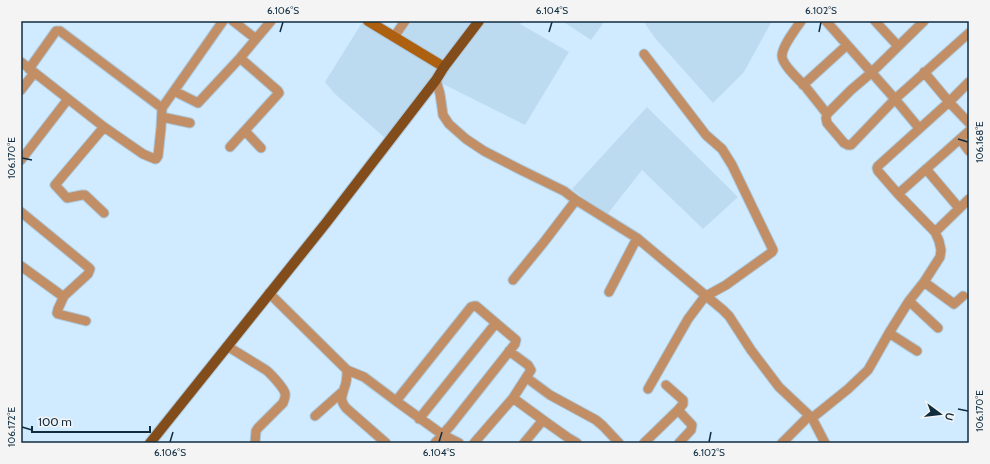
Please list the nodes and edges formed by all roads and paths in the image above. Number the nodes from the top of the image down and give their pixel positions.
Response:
1 (223, 21) edge
2 (232, 21) edge
3 (271, 21) edge
4 (368, 21) edge
5 (405, 21) edge
6 (479, 21) edge
7 (801, 21) edge
8 (826, 21) edge
9 (875, 21) edge
10 (923, 21) edge
11 (969, 33) edge
12 (394, 37) junction
13 (256, 39) junction
14 (847, 45) junction
15 (898, 46) junction
16 (644, 54) dead end
17 (240, 58) junction
18 (21, 62) edge
19 (32, 71) junction
20 (924, 72) junction
21 (871, 73) junction
22 (440, 74) junction
23 (969, 82) edge
24 (803, 84) junction
25 (21, 90) edge
26 (174, 91) junction
27 (68, 99) junction
28 (895, 99) junction
29 (949, 102) junction
30 (162, 113) junction
31 (828, 114) junction
32 (190, 123) dead end
33 (969, 123) edge
34 (104, 127) junction
35 (919, 128) junction
36 (245, 131) junction
37 (969, 131) edge
38 (960, 139) junction
39 (230, 147) dead end
40 (261, 148) dead end
41 (969, 150) edge
42 (21, 160) edge
43 (926, 169) junction
44 (898, 194) junction
45 (969, 199) edge
46 (576, 200) junction
47 (959, 208) junction
48 (21, 212) edge
49 (104, 214) dead end
50 (935, 232) junction
51 (637, 238) junction
52 (21, 266) edge
53 (513, 280) dead end
54 (924, 282) junction
55 (609, 292) dead end
56 (269, 293) junction
57 (64, 296) junction
58 (706, 296) junction
59 (963, 296) dead end
60 (909, 301) junction
61 (86, 321) dead end
62 (496, 322) junction
63 (938, 328) dead end
64 (889, 333) junction
65 (227, 346) junction
66 (510, 351) junction
67 (917, 351) dead end
68 (348, 370) junction
69 (527, 378) junction
70 (666, 385) dead end
71 (648, 389) dead end
72 (342, 392) junction
73 (513, 398) junction
74 (396, 401) junction
75 (678, 410) junction
76 (314, 416) dead end
77 (810, 417) junction
78 (419, 419) junction
79 (543, 420) junction
80 (442, 435) junction
81 (565, 440) edge
82 (649, 442) edge
83 (150, 443) edge
84 (255, 443) edge
85 (386, 443) edge
86 (435, 443) edge
87 (458, 443) edge
88 (474, 443) edge
89 (524, 443) edge
90 (577, 443) edge
91 (619, 443) edge
92 (679, 443) edge
93 (782, 443) edge
94 (825, 443) edge

1 - 26 street
2 - 13 street
3 - 13 street
4 - 12 street
5 - 12 street
6 - 22 main road
7 - 24 street
8 - 14 street
9 - 15 street
10 - 15 street
11 - 20 street
12 - 22 street
13 - 17 street
14 - 21 street
14 - 24 street
15 - 21 street
16 - 58 street
17 - 26 street
17 - 36 street
18 - 19 street
19 - 25 street
19 - 27 street
19 - 30 street
20 - 28 street
20 - 29 street
21 - 28 street
21 - 31 street
22 - 46 street
22 - 56 main road
23 - 29 street
24 - 31 street
26 - 30 street
27 - 34 street
27 - 42 street
28 - 31 street
28 - 35 street
29 - 33 street
29 - 35 street
30 - 32 street
30 - 34 street
34 - 49 street
35 - 44 street
36 - 39 street
36 - 40 street
37 - 38 street
38 - 41 street
38 - 43 street
43 - 44 street
43 - 47 street
44 - 50 street
45 - 47 street
46 - 51 street
46 - 53 street
47 - 50 street
48 - 57 street
50 - 54 street
51 - 55 street
51 - 58 street
52 - 57 street
54 - 59 street
54 - 60 street
56 - 65 main road
56 - 68 street
57 - 61 street
58 - 71 street
58 - 77 street
60 - 63 street
60 - 64 street
62 - 66 street
62 - 74 street
62 - 78 street
64 - 67 street
64 - 77 street
65 - 83 main road
65 - 84 street
66 - 69 street
66 - 80 street
68 - 72 street
68 - 74 street
69 - 73 street
69 - 91 street
70 - 75 street
72 - 76 street
72 - 85 street
73 - 79 street
73 - 88 street
74 - 78 street
75 - 82 street
75 - 92 street
77 - 93 street
77 - 94 street
78 - 80 street
79 - 81 street
79 - 89 street
80 - 86 street
80 - 87 street
81 - 90 street

